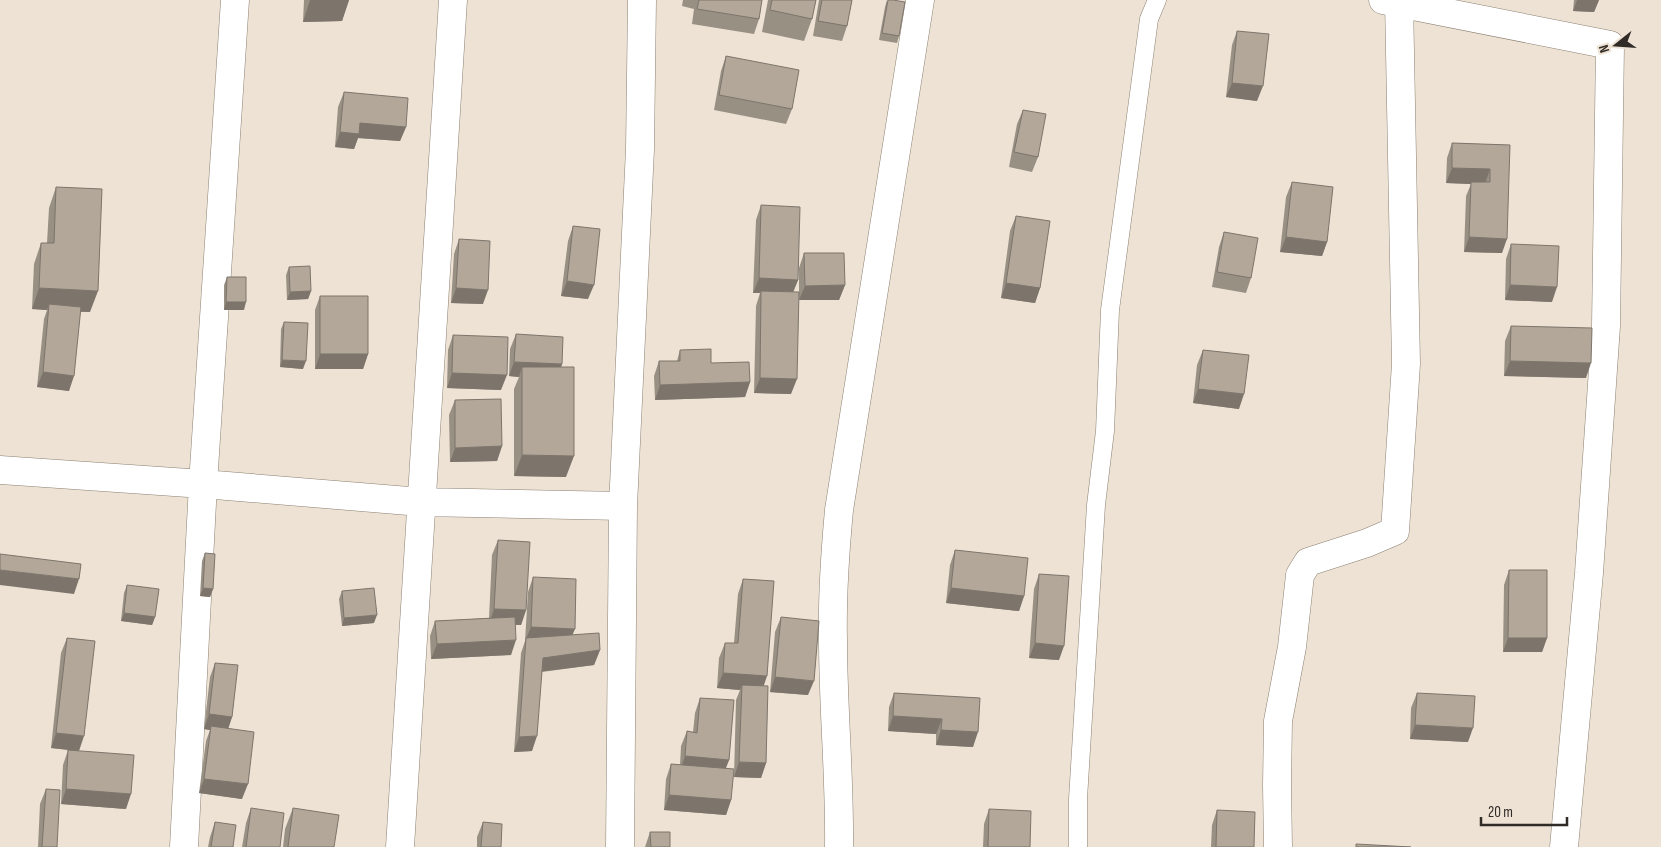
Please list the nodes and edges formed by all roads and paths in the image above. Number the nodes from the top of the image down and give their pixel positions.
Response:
1 (235, 0) edge
2 (453, 0) edge
3 (642, 0) edge
4 (920, 0) edge
5 (1157, 0) edge
6 (1394, 1) edge
7 (0, 470) edge
8 (203, 484) junction
9 (421, 502) junction
10 (623, 506) junction
11 (184, 847) edge
12 (400, 847) edge
13 (620, 847) edge
14 (839, 847) edge
15 (1078, 847) edge
16 (1278, 847) edge
17 (1564, 847) edge

1 - 8 street
2 - 9 street
3 - 10 street
4 - 14 street
5 - 15 lane
6 - 16 street
6 - 17 street
7 - 8 street
8 - 9 street
8 - 11 street
9 - 10 street
9 - 12 street
10 - 13 street

